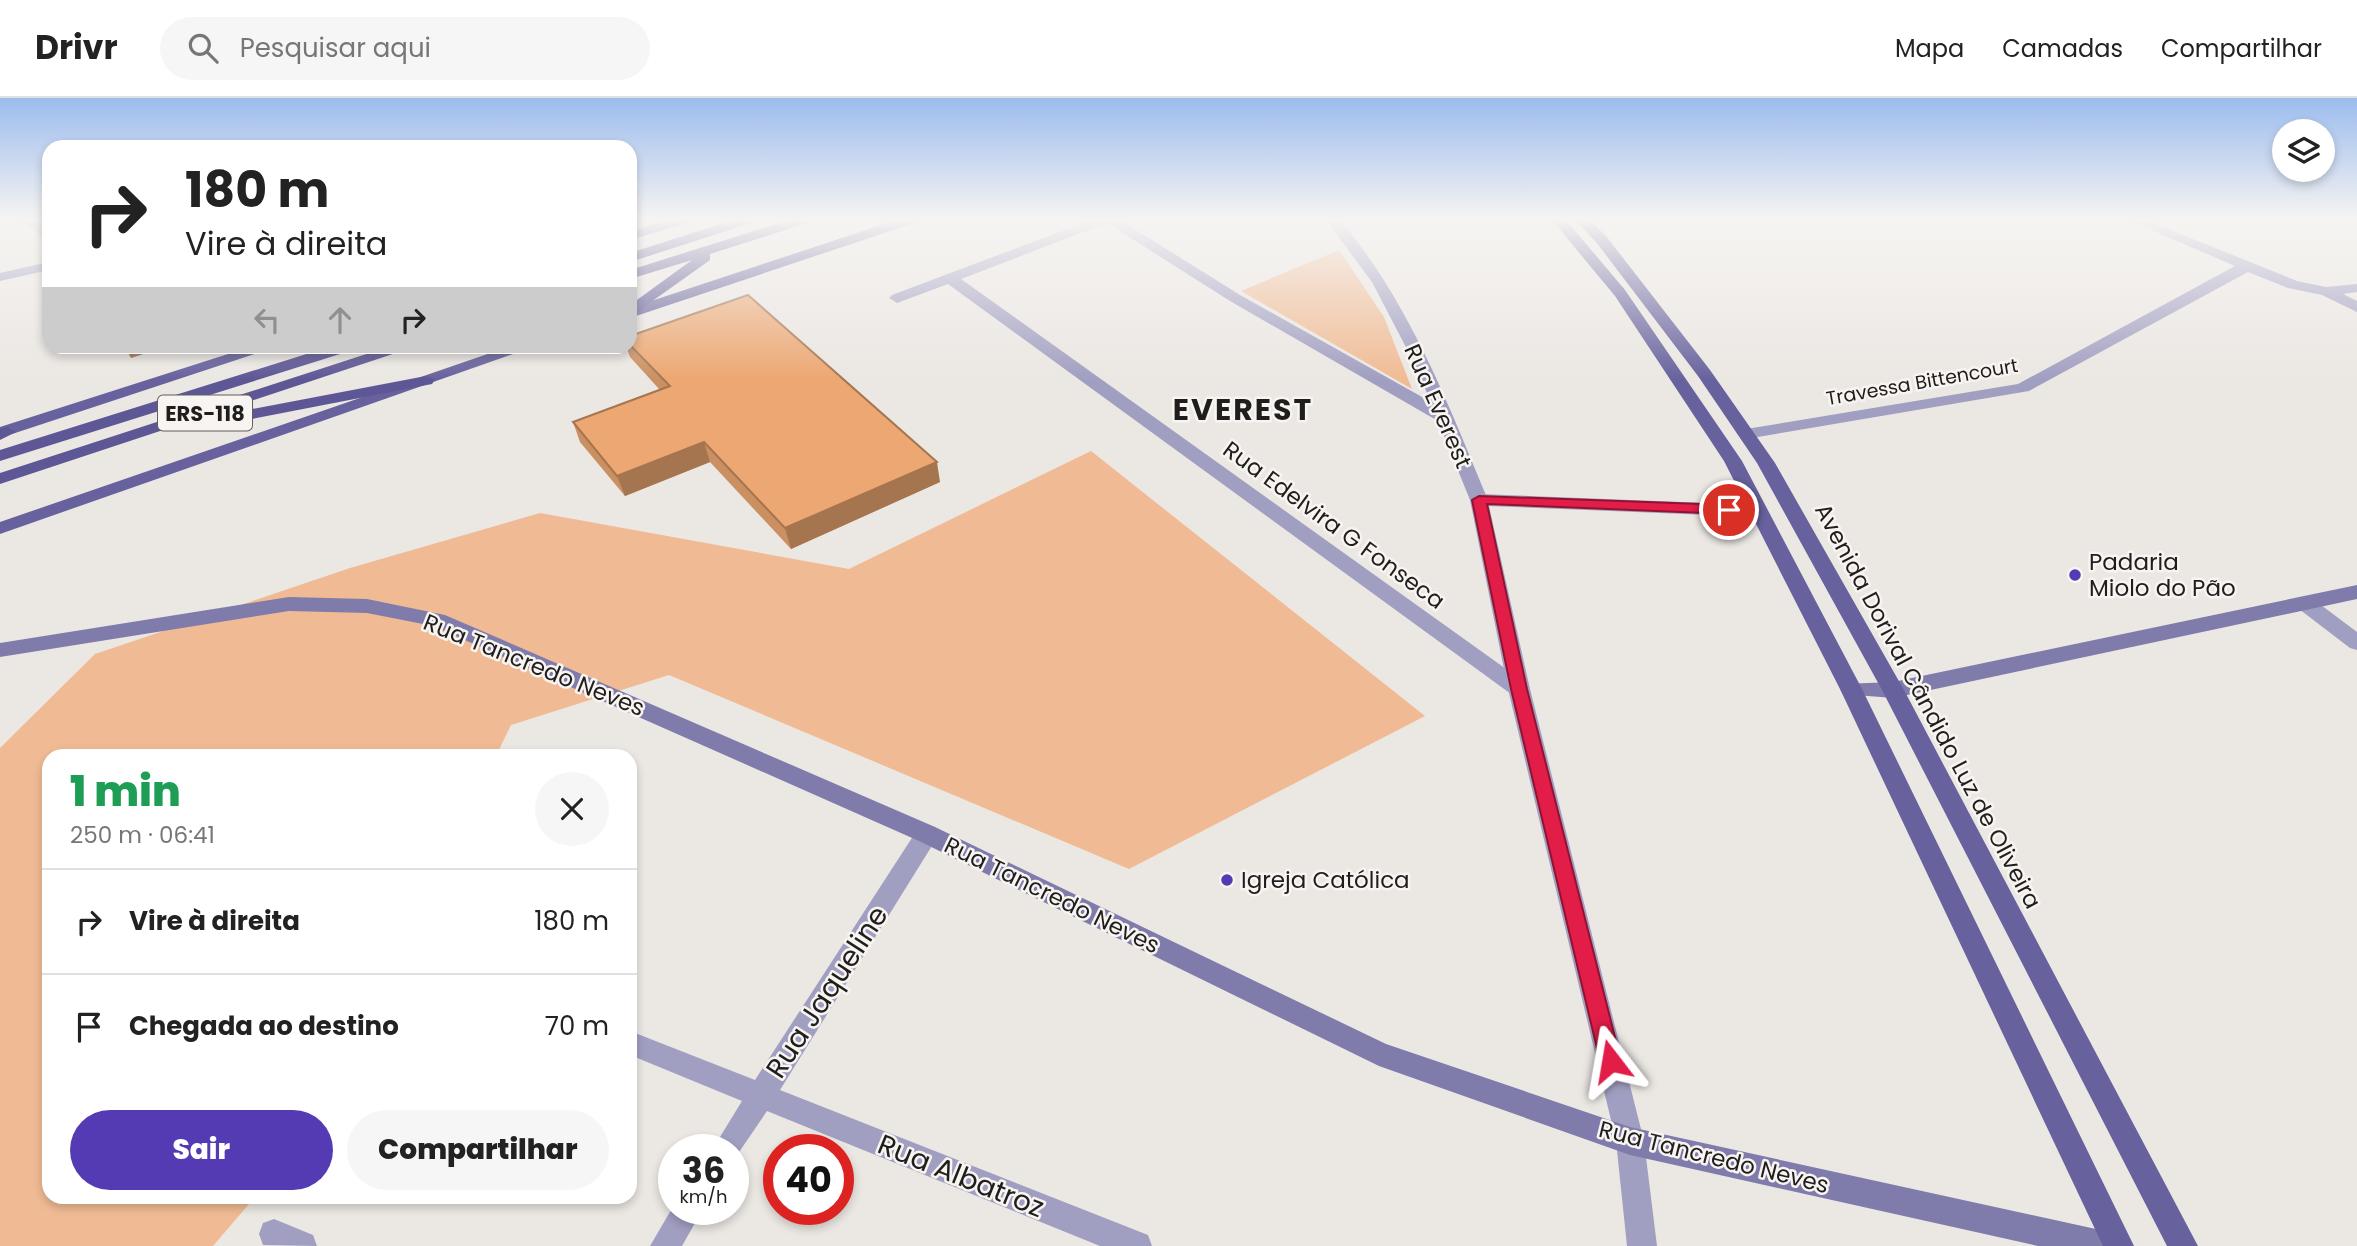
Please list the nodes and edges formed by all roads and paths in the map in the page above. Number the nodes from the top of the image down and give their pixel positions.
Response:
1 (18, 274) edge
2 (682, 274) edge
3 (747, 274) edge
4 (962, 274) edge
5 (1196, 274) edge
6 (1374, 274) edge
7 (1603, 274) edge
8 (1628, 274) edge
9 (2233, 274) edge
10 (2263, 274) edge
11 (0, 278) edge
12 (950, 278) junction
13 (2357, 288) edge
14 (2326, 291) junction
15 (897, 298) dead end
16 (637, 307) edge
17 (2357, 307) edge
18 (637, 310) edge
19 (247, 354) edge
20 (325, 354) edge
21 (384, 354) edge
22 (505, 354) edge
23 (426, 382) junction
24 (1444, 417) junction
25 (2, 434) edge
26 (1746, 434) junction
27 (0, 456) edge
28 (59, 460) junction
29 (0, 480) edge
30 (1479, 500) junction
31 (1757, 511) junction
32 (0, 528) edge
33 (2357, 592) edge
34 (2306, 604) junction
35 (2357, 643) edge
36 (0, 650) edge
37 (1519, 689) junction
38 (1852, 689) junction
39 (1893, 690) junction
40 (928, 834) junction
41 (637, 1046) edge
42 (761, 1096) junction
43 (736, 1134) edge
44 (1630, 1141) junction
45 (678, 1225) edge
46 (274, 1234) dead end
47 (302, 1246) edge
48 (665, 1246) edge
49 (1137, 1246) edge
50 (1642, 1246) edge
51 (2105, 1246) edge
52 (2119, 1246) edge
53 (2183, 1246) edge

1 - 11 street
2 - 16 highway
3 - 18 main road
4 - 12 street
5 - 24 street
6 - 24 street, Rua Everest
7 - 31 main road
8 - 26 main road, Avenida Dorival Cândido Luz de Oliveira
9 - 26 street, Travessa Bittencourt
10 - 14 street
12 - 15 street
12 - 37 street, Rua Edelvira G Fonseca
13 - 14 street
14 - 17 street
19 - 25 main road
20 - 27 highway, ERS-118
21 - 28 highway, ERS-118
22 - 23 main road
23 - 28 highway
23 - 32 main road
24 - 30 street, Rua Everest
26 - 39 main road, Avenida Dorival Cândido Luz de Oliveira
28 - 29 highway, ERS-118
30 - 31 street
30 - 37 street, Rua Everest
31 - 38 main road
33 - 34 main road
34 - 35 street
34 - 39 main road
36 - 40 main road, Rua Tancredo Neves
37 - 44 street, Rua Everest
38 - 39 main road
38 - 52 main road
39 - 53 main road, Avenida Dorival Cândido Luz de Oliveira
40 - 42 street, Rua Jaqueline
40 - 44 main road, Rua Tancredo Neves
41 - 42 street, Rua Albatroz
42 - 43 street, Rua Jaqueline
42 - 49 street, Rua Albatroz
44 - 50 street, Rua Everest
44 - 51 main road, Rua Tancredo Neves
45 - 48 street
46 - 47 street

